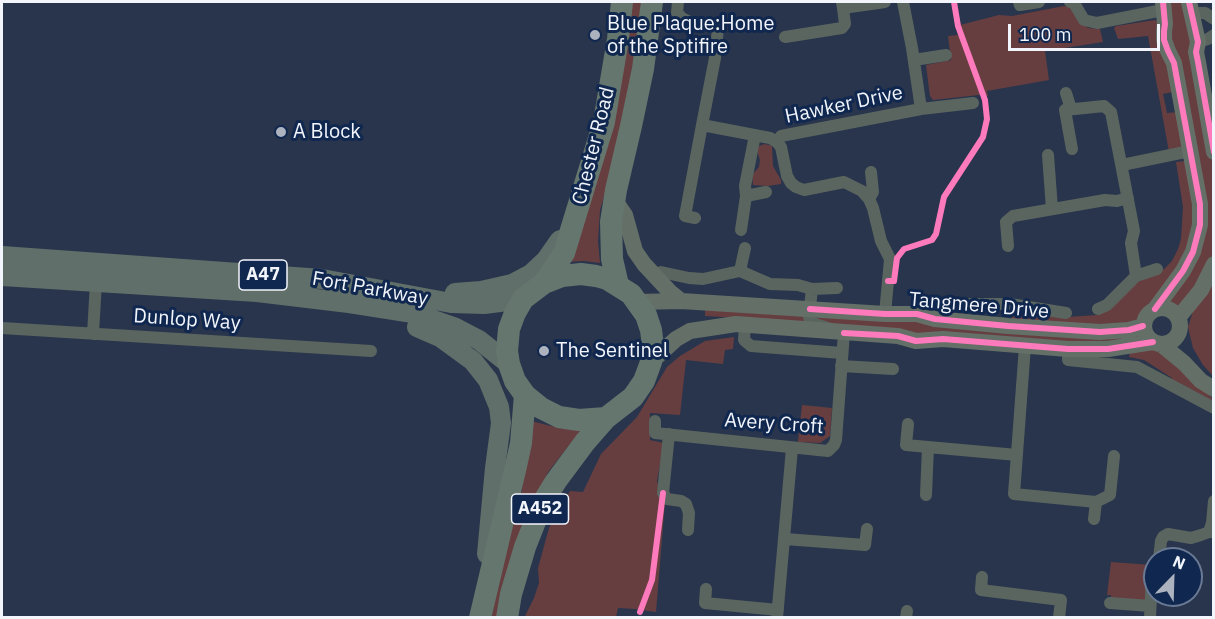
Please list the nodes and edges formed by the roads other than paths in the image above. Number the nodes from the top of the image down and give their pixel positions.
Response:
1 (622, 2) edge
2 (652, 2) edge
3 (678, 2) edge
4 (885, 2) edge
5 (903, 2) edge
6 (1019, 2) edge
7 (1039, 2) edge
8 (1070, 2) edge
9 (842, 5) edge
10 (1163, 6) edge
11 (1190, 7) edge
12 (1214, 19) edge
13 (785, 37) dead end
14 (1206, 38) edge
15 (946, 55) dead end
16 (914, 60) junction
17 (1066, 93) dead end
18 (973, 103) dead end
19 (921, 109) junction
20 (1071, 109) junction
21 (702, 125) junction
22 (757, 136) junction
23 (777, 142) junction
24 (1072, 149) dead end
25 (1190, 151) junction
26 (1214, 152) edge
27 (1048, 155) dead end
28 (1122, 165) junction
29 (871, 172) dead end
30 (766, 192) dead end
31 (746, 196) junction
32 (1128, 198) junction
33 (614, 199) junction
34 (869, 199) junction
35 (1052, 209) junction
36 (578, 210) junction
37 (695, 218) dead end
38 (741, 230) dead end
39 (1008, 246) dead end
40 (745, 248) dead end
41 (2, 256) edge
42 (1214, 264) edge
43 (1157, 269) dead end
44 (740, 271) junction
45 (661, 272) dead end
46 (2, 276) edge
47 (1136, 276) junction
48 (322, 279) junction
49 (96, 282) junction
50 (544, 284) junction
51 (618, 285) junction
52 (837, 288) dead end
53 (812, 289) junction
54 (523, 299) junction
55 (681, 301) junction
56 (637, 302) junction
57 (349, 303) junction
58 (958, 304) dead end
59 (1010, 304) junction
60 (810, 309) junction
61 (1098, 309) dead end
62 (1155, 309) junction
63 (1066, 313) dead end
64 (885, 315) junction
65 (1178, 318) junction
66 (745, 324) junction
67 (1008, 326) junction
68 (1143, 326) junction
69 (2, 328) edge
70 (844, 333) junction
71 (93, 334) junction
72 (1163, 342) junction
73 (1025, 346) junction
74 (1068, 349) junction
75 (371, 351) dead end
76 (841, 360) junction
77 (651, 362) junction
78 (509, 364) junction
79 (892, 369) dead end
80 (1214, 388) edge
81 (525, 395) junction
82 (1214, 408) edge
83 (606, 418) junction
84 (655, 421) dead end
85 (908, 424) dead end
86 (669, 434) junction
87 (928, 447) junction
88 (792, 448) junction
89 (1017, 455) junction
90 (1113, 456) dead end
91 (926, 495) dead end
92 (1214, 501) edge
93 (1096, 502) junction
94 (1094, 519) dead end
95 (867, 529) dead end
96 (688, 530) dead end
97 (1211, 532) edge
98 (785, 538) junction
99 (1160, 547) edge
100 (982, 577) dead end
101 (706, 589) dead end
102 (1110, 603) dead end
103 (1150, 612) edge
104 (481, 613) edge
105 (778, 614) edge
106 (507, 618) edge
107 (1059, 618) edge

1 - 36 highway, Chester Road
2 - 33 highway, Chester Road
3 - 21 street
4 - 9 street
5 - 16 street, Hawker Drive
6 - 7 street
8 - 10 street
9 - 13 street
10 - 25 street
11 - 12 street
11 - 14 street
14 - 26 street
15 - 16 street, Hawker Drive
16 - 19 street, Hawker Drive
17 - 20 street
18 - 19 street, Hawker Drive
19 - 23 street, Hawker Drive
20 - 24 street
20 - 28 street
21 - 22 street, Hawker Drive
21 - 37 street
22 - 23 street, Hawker Drive
22 - 31 street
23 - 34 street, Hawker Drive
25 - 28 street
25 - 62 street
27 - 35 street
28 - 32 street
29 - 34 street
30 - 31 street
31 - 38 street
32 - 35 street
32 - 47 street
33 - 51 highway, Chester Road
33 - 55 street
34 - 64 street
35 - 39 street
36 - 48 main road
36 - 50 highway, Chester Road
40 - 44 street
41 - 48 main road, Fort Parkway / A47
42 - 65 street
43 - 47 street
44 - 45 street
44 - 53 street
46 - 49 main road, Fort Parkway / A47
47 - 61 street
48 - 54 main road, Fort Parkway / A47
49 - 57 main road, Fort Parkway / A47
49 - 71 street
50 - 51 highway
50 - 54 highway
51 - 56 highway
52 - 53 street
53 - 60 street
54 - 78 highway
55 - 56 street, Tangmere Drive
55 - 60 street, Tangmere Drive
56 - 77 highway
57 - 78 main road, Fort Parkway / A47
57 - 104 main road
58 - 59 street
59 - 63 street
59 - 67 street
60 - 64 street, Tangmere Drive
60 - 70 street
62 - 65 street
62 - 68 street
64 - 67 street, Tangmere Drive
65 - 72 street
66 - 70 street, Tangmere Drive
66 - 76 street
66 - 77 street, Tangmere Drive
67 - 68 street, Tangmere Drive
68 - 72 street
69 - 71 street, Dunlop Way
70 - 73 street, Tangmere Drive
70 - 76 street, Avery Croft
71 - 75 street, Dunlop Way
72 - 74 street, Tangmere Drive
72 - 80 street
73 - 74 street, Tangmere Drive
73 - 89 street
74 - 82 street
76 - 79 street
76 - 88 street, Avery Croft
77 - 83 highway
78 - 81 highway
81 - 83 highway
81 - 104 highway, A452
83 - 106 highway, A452
84 - 86 street
85 - 87 street
86 - 88 street, Avery Croft
86 - 96 street
87 - 89 street
87 - 91 street
88 - 98 street
89 - 93 street
90 - 93 street
92 - 97 street
93 - 94 street
95 - 98 street
97 - 99 street
98 - 105 street
100 - 107 street
101 - 105 street
102 - 103 street

